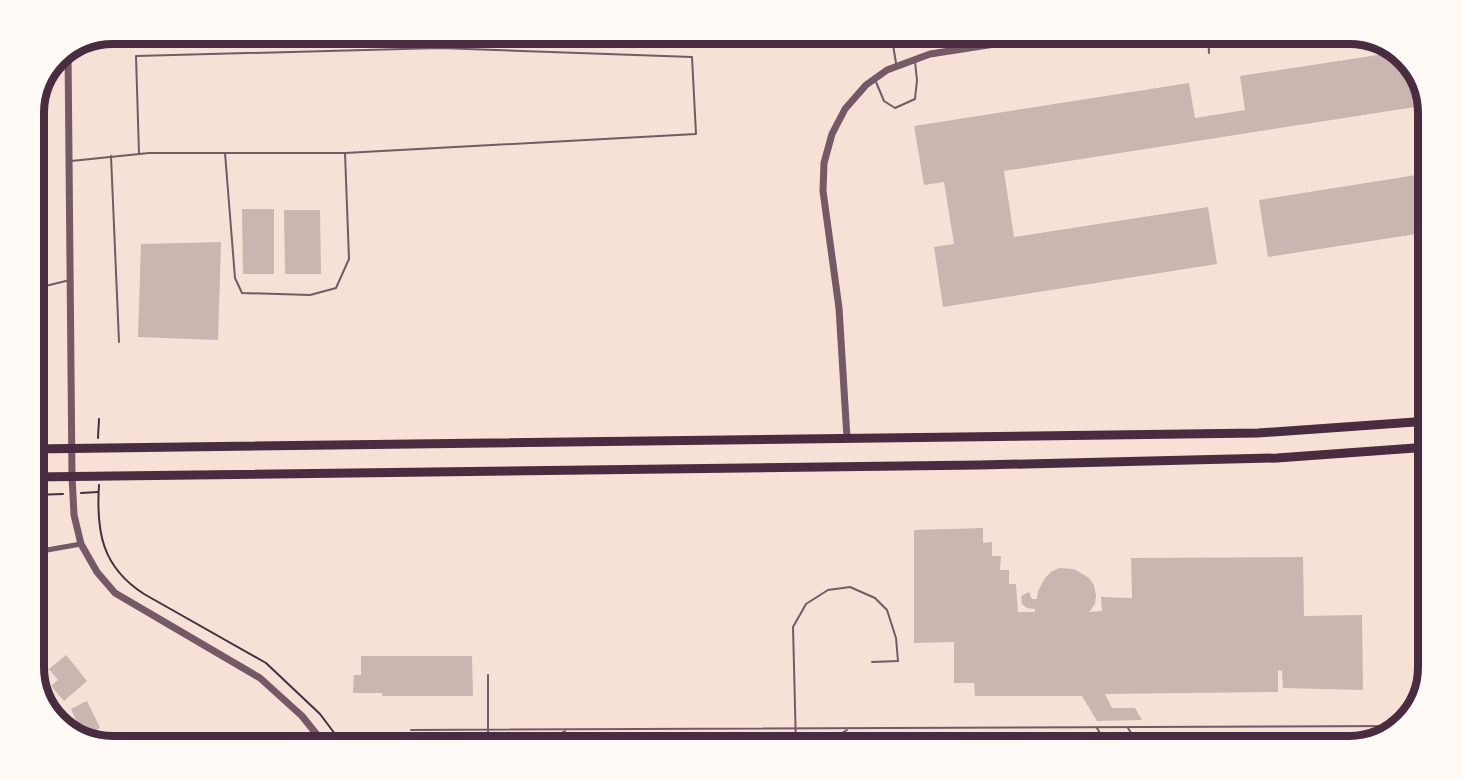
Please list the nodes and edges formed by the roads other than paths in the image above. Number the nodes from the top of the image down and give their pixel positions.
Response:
1 (893, 44) edge
2 (995, 44) edge
3 (1209, 44) edge
4 (1209, 53) dead end
5 (68, 60) edge
6 (914, 60) junction
7 (897, 66) junction
8 (874, 79) junction
9 (225, 153) junction
10 (345, 153) junction
11 (139, 154) junction
12 (111, 156) junction
13 (68, 162) junction
14 (70, 280) junction
15 (44, 286) edge
16 (119, 342) dead end
17 (1418, 422) edge
18 (847, 438) junction
19 (44, 448) edge
20 (72, 448) junction
21 (1418, 448) edge
22 (72, 476) junction
23 (44, 477) edge
24 (81, 544) junction
25 (44, 549) edge
26 (872, 662) dead end
27 (488, 675) dead end
28 (1384, 726) edge
29 (1096, 728) junction
30 (1128, 728) junction
31 (796, 729) junction
32 (849, 729) junction
33 (411, 730) dead end
34 (488, 730) junction
35 (568, 730) junction
36 (318, 736) edge
37 (488, 736) edge
38 (557, 736) edge
39 (796, 736) edge
40 (837, 736) edge
41 (1101, 736) edge
42 (1133, 736) edge

1 - 7 lane
2 - 6 street
3 - 4 lane
5 - 13 street
6 - 7 street
6 - 8 lane
7 - 8 street
8 - 18 street
9 - 10 lane
9 - 10 lane
9 - 11 lane
10 - 11 lane
11 - 12 lane
12 - 13 lane
12 - 16 lane
13 - 14 street
14 - 15 lane
14 - 20 street
17 - 18 highway
18 - 20 highway
19 - 20 highway
20 - 22 street
21 - 22 highway
22 - 23 highway
22 - 24 street
24 - 25 street
24 - 36 street
26 - 31 lane
27 - 34 lane
28 - 30 lane
29 - 30 lane
29 - 32 lane
29 - 41 lane
30 - 42 lane
31 - 32 lane
31 - 35 lane
31 - 39 lane
32 - 40 lane
33 - 34 lane
34 - 35 lane
34 - 37 lane
35 - 38 lane

